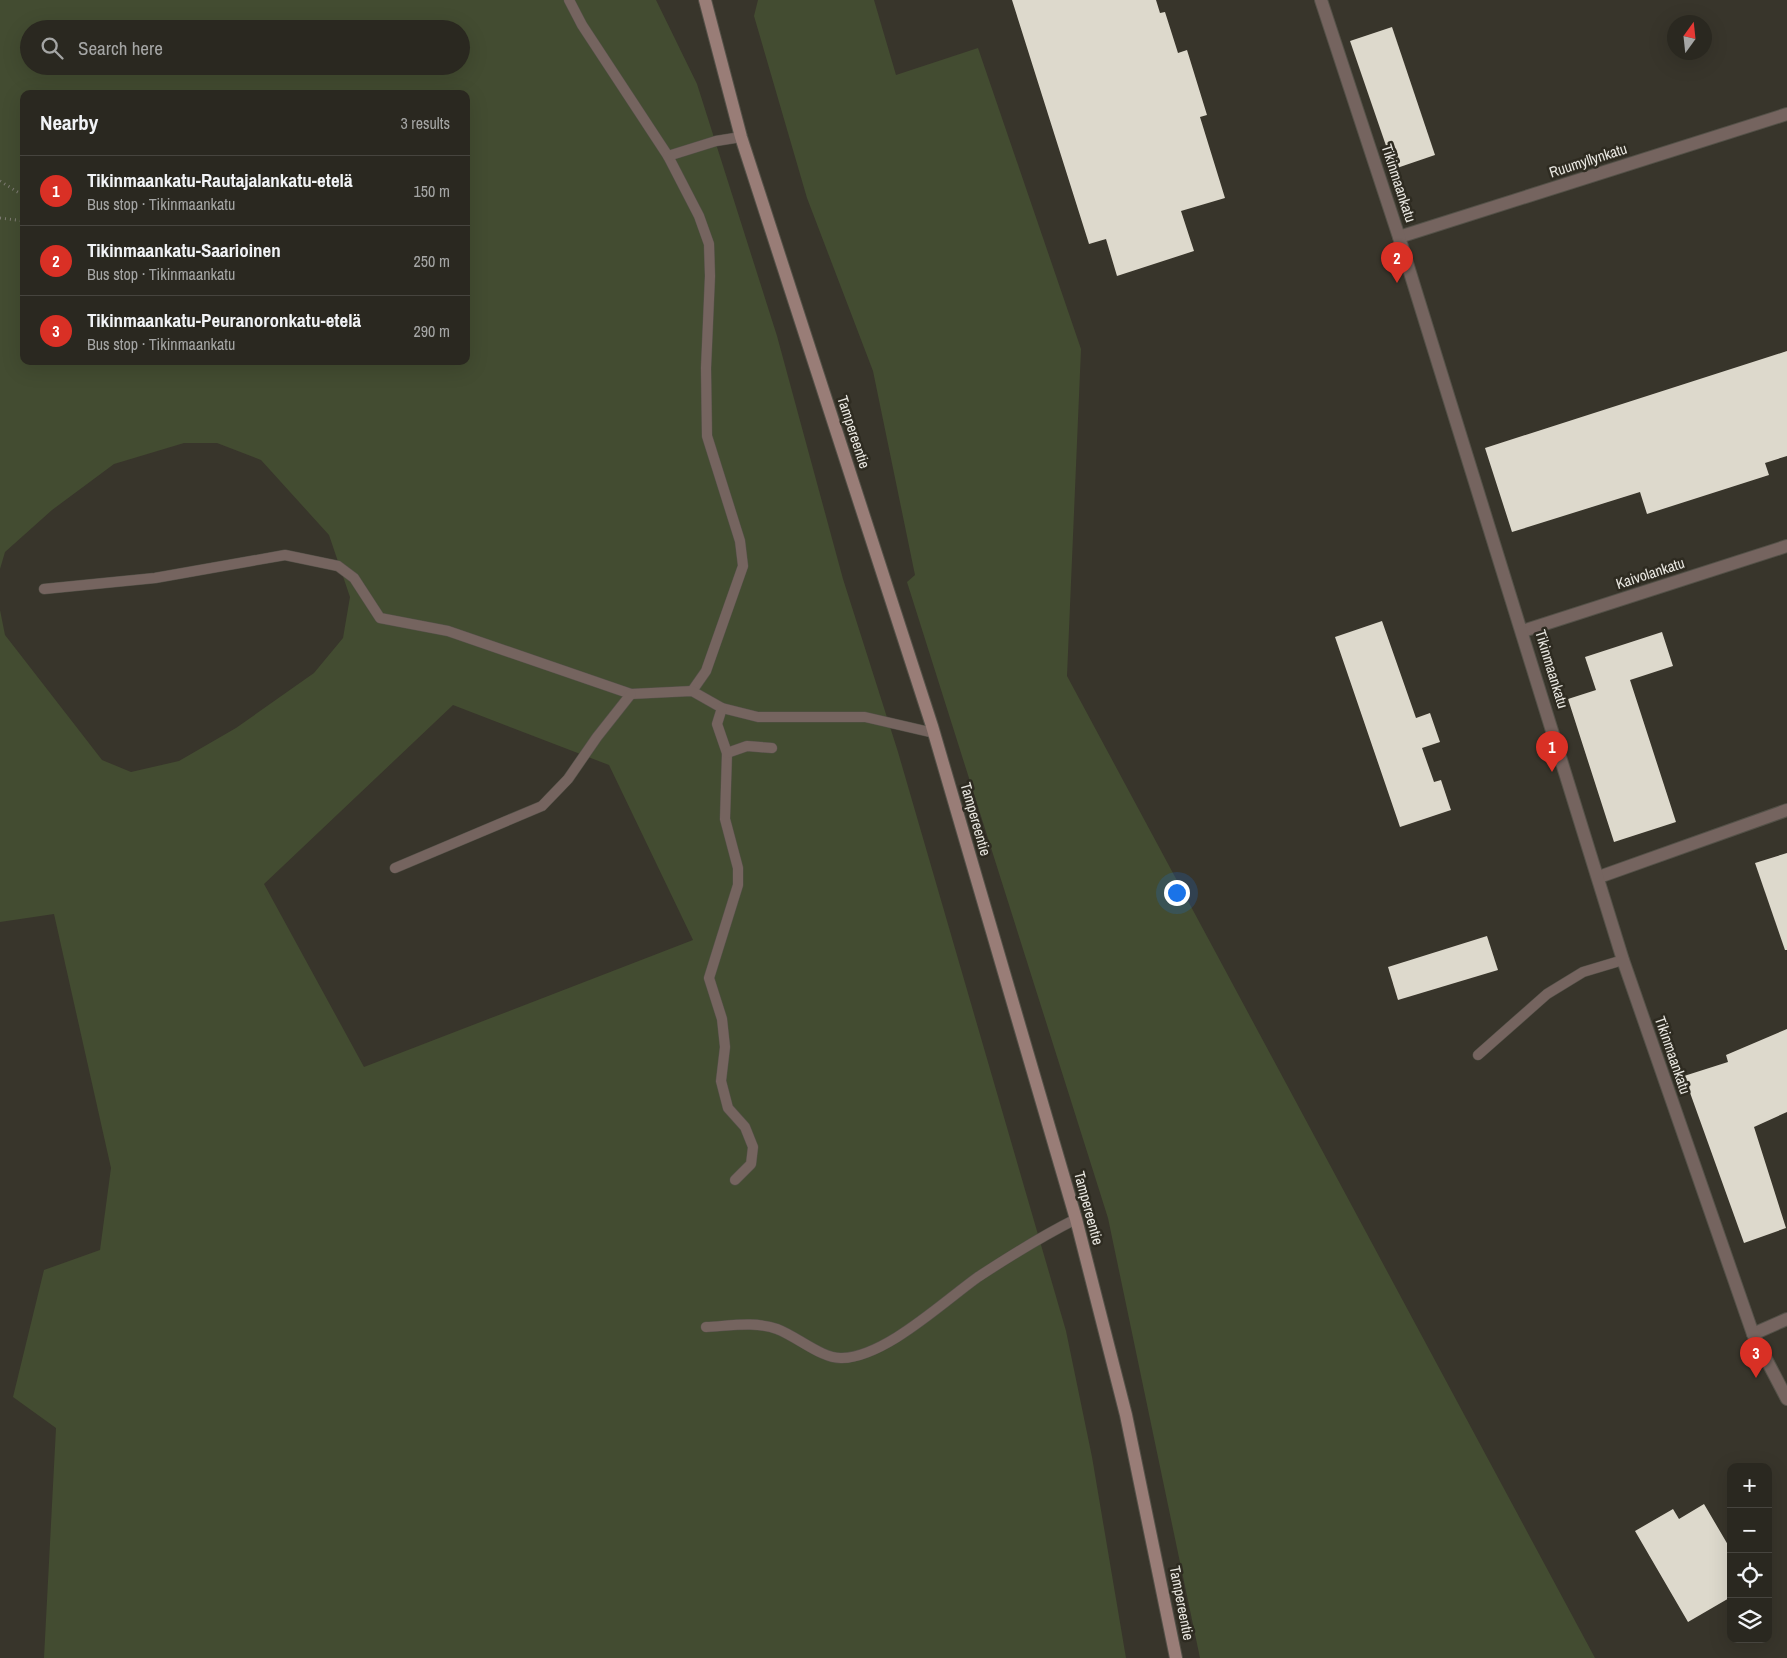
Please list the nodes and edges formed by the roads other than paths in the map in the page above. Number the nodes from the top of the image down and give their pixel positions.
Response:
1 (569, 0) edge
2 (705, 0) edge
3 (1321, 0) edge
4 (1787, 114) edge
5 (741, 138) junction
6 (668, 156) junction
7 (1400, 237) junction
8 (1787, 546) edge
9 (44, 589) dead end
10 (1523, 631) junction
11 (692, 691) junction
12 (631, 694) junction
13 (722, 708) junction
14 (934, 733) junction
15 (772, 748) dead end
16 (726, 753) junction
17 (1787, 810) edge
18 (395, 868) dead end
19 (1599, 877) junction
20 (1623, 960) junction
21 (1478, 1056) dead end
22 (735, 1180) dead end
23 (1076, 1219) junction
24 (1787, 1319) edge
25 (706, 1327) dead end
26 (1753, 1334) junction
27 (1787, 1399) edge
28 (1176, 1658) edge

1 - 6 lane
2 - 5 main road, Tampereentie
3 - 7 street, Tikinmaankatu
4 - 7 street, Ruumyllynkatu
5 - 6 lane
5 - 14 main road, Tampereentie
6 - 11 lane
7 - 10 street, Tikinmaankatu
8 - 10 street, Kaivolankatu
9 - 12 lane
10 - 19 street, Tikinmaankatu
11 - 12 lane
11 - 13 lane
12 - 18 lane
13 - 14 lane
13 - 16 lane
14 - 23 main road, Tampereentie
15 - 16 lane
16 - 22 lane
17 - 19 street
19 - 20 street, Tikinmaankatu
20 - 21 lane
20 - 26 street, Tikinmaankatu
23 - 25 lane
23 - 28 main road, Tampereentie
24 - 26 street
26 - 27 street, Tikinmaankatu

